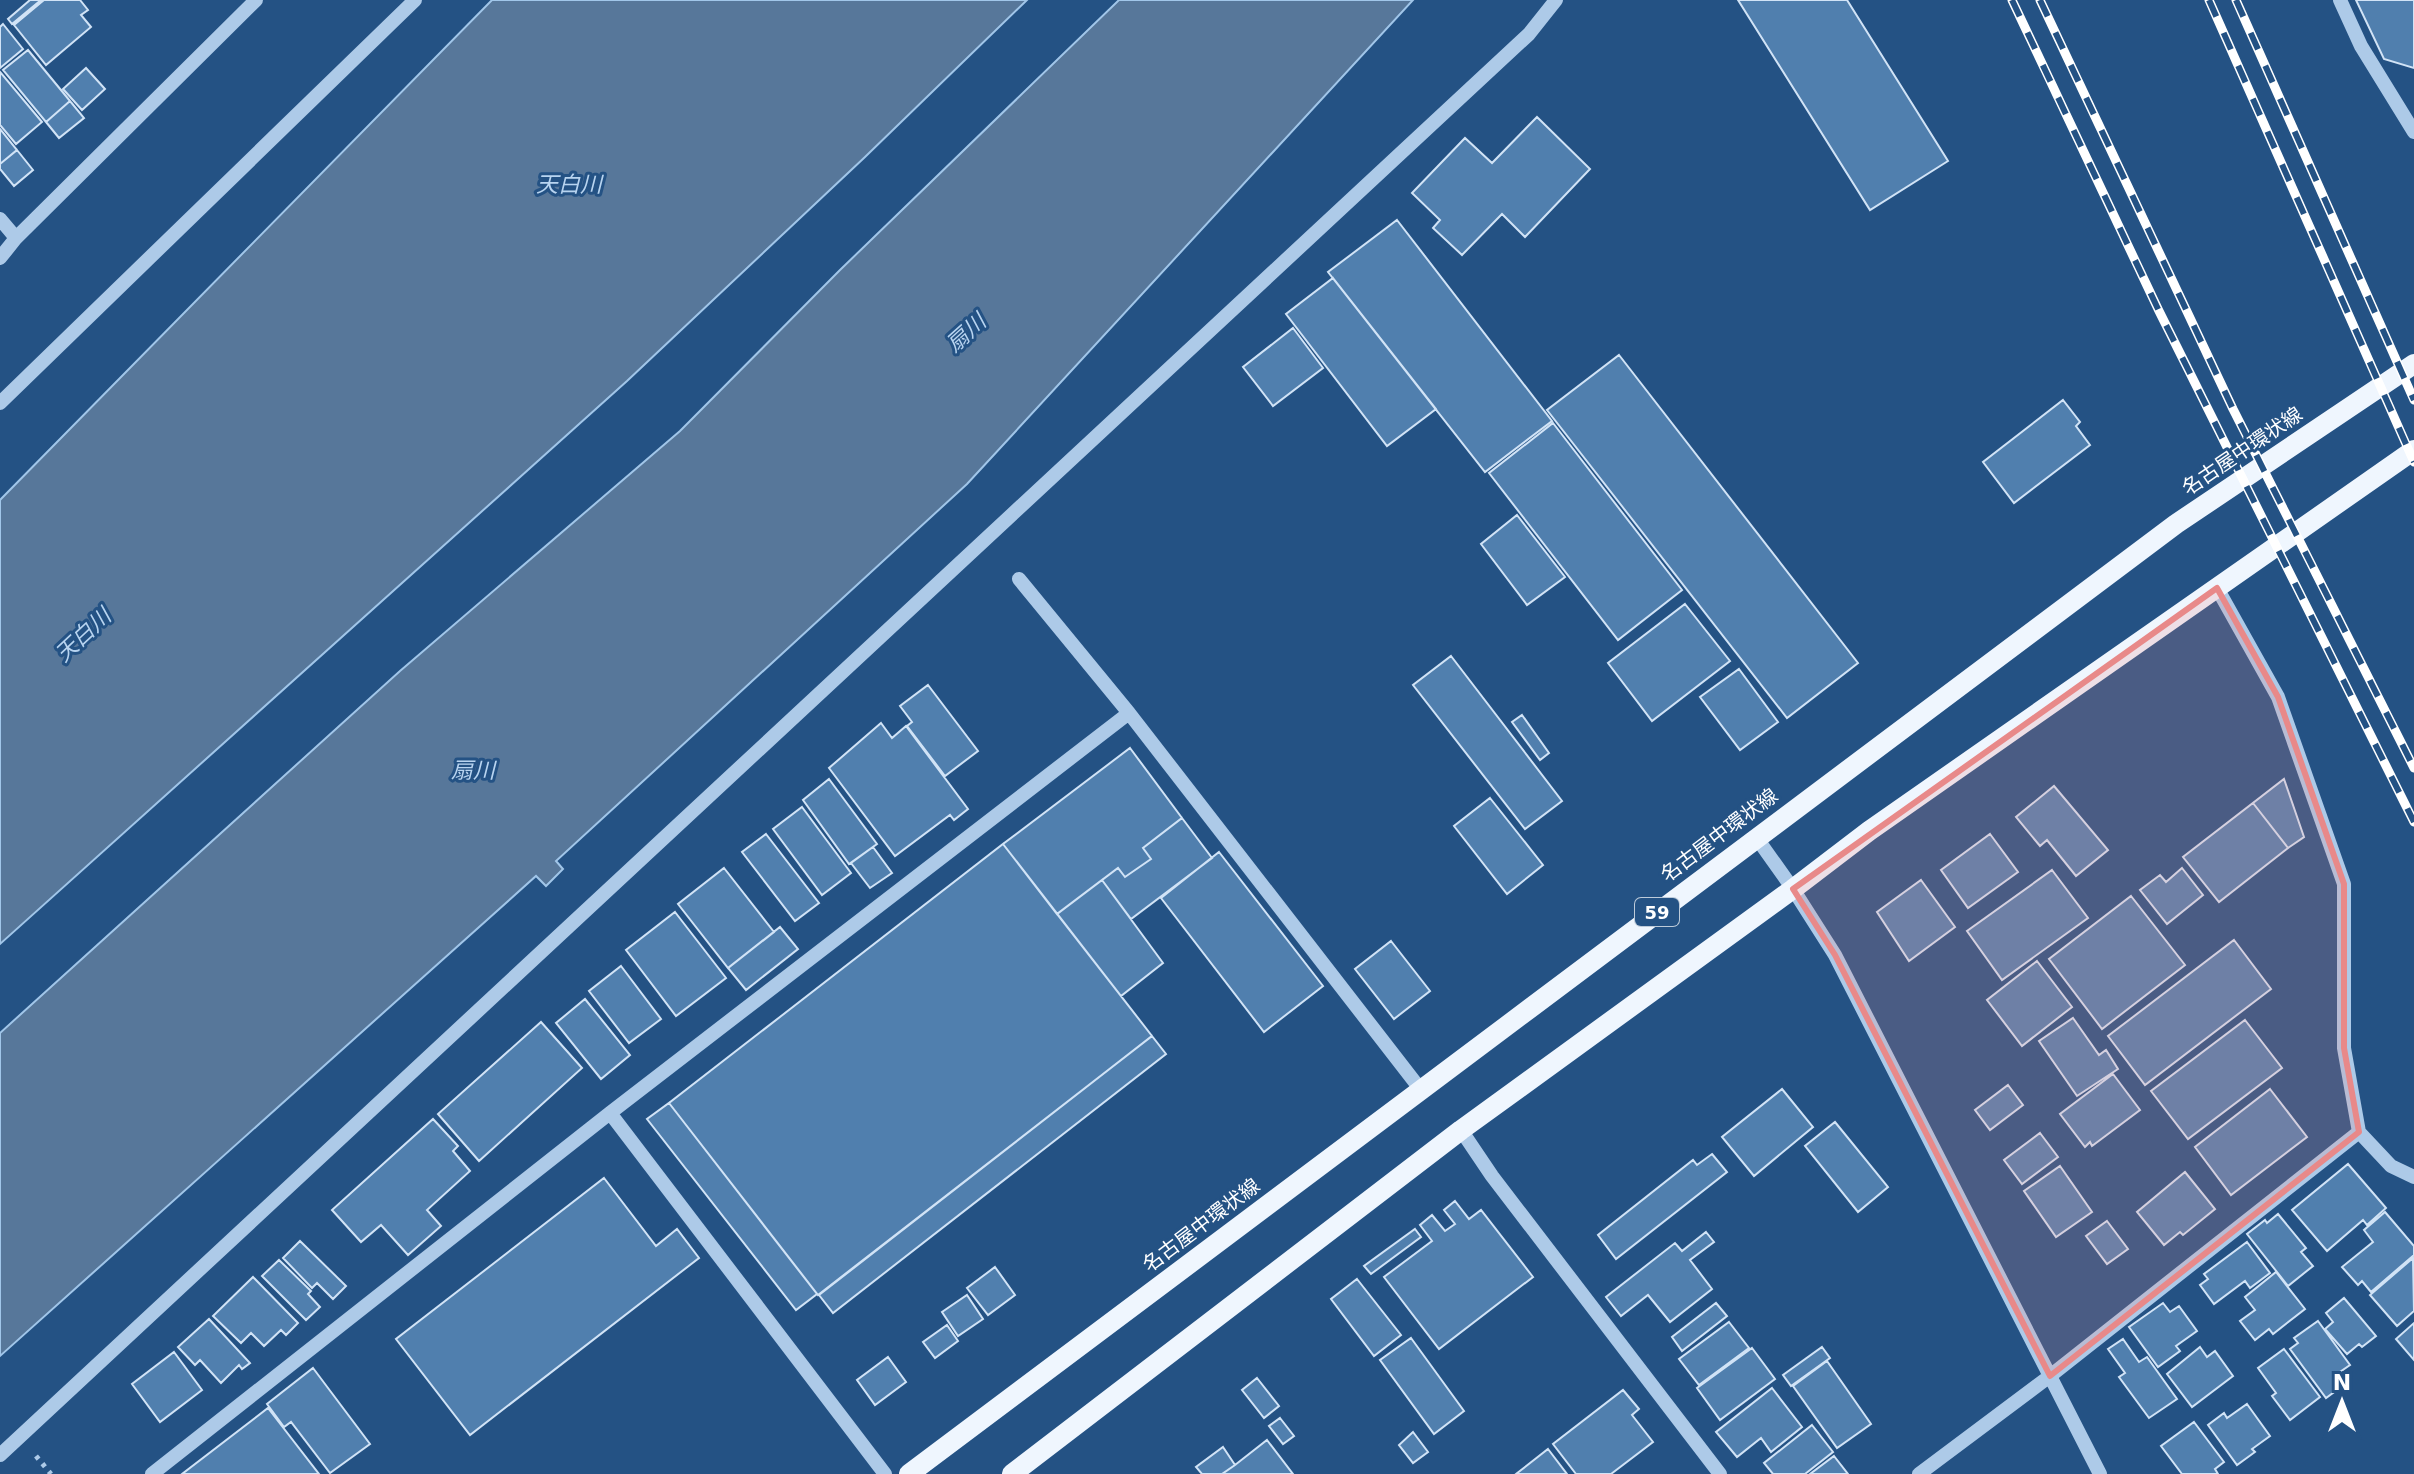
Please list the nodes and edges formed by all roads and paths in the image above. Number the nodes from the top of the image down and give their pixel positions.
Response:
1 (256, 0) edge
2 (415, 0) edge
3 (1556, 0) edge
4 (2340, 0) edge
5 (2412, 124) edge
6 (0, 219) edge
7 (16, 238) junction
8 (0, 258) edge
9 (2414, 364) edge
10 (0, 403) edge
11 (2414, 450) edge
12 (1019, 579) dead end
13 (2217, 588) junction
14 (1129, 713) junction
15 (1756, 837) junction
16 (1793, 889) junction
17 (1421, 1090) junction
18 (610, 1113) junction
19 (1461, 1130) junction
20 (2359, 1132) junction
21 (2414, 1177) edge
22 (2050, 1376) junction
23 (0, 1455) edge
24 (152, 1474) edge
25 (885, 1474) edge
26 (909, 1474) edge
27 (1012, 1474) edge
28 (1720, 1474) edge
29 (1919, 1474) edge
30 (2100, 1474) edge

1 - 7 street
2 - 10 street
3 - 23 street
4 - 5 street
6 - 7 street
7 - 8 street
9 - 15 main road, 名古屋中環状線 / 59
11 - 13 main road
12 - 14 street
13 - 16 main road
13 - 20 street
14 - 17 street
14 - 18 street
15 - 16 street
15 - 17 main road, 名古屋中環状線 / 59
16 - 19 main road
16 - 22 street
17 - 26 main road, 名古屋中環状線 / 59
18 - 24 street
18 - 25 street
19 - 27 main road
19 - 28 street
20 - 21 street
20 - 22 street
22 - 29 street
22 - 30 street

